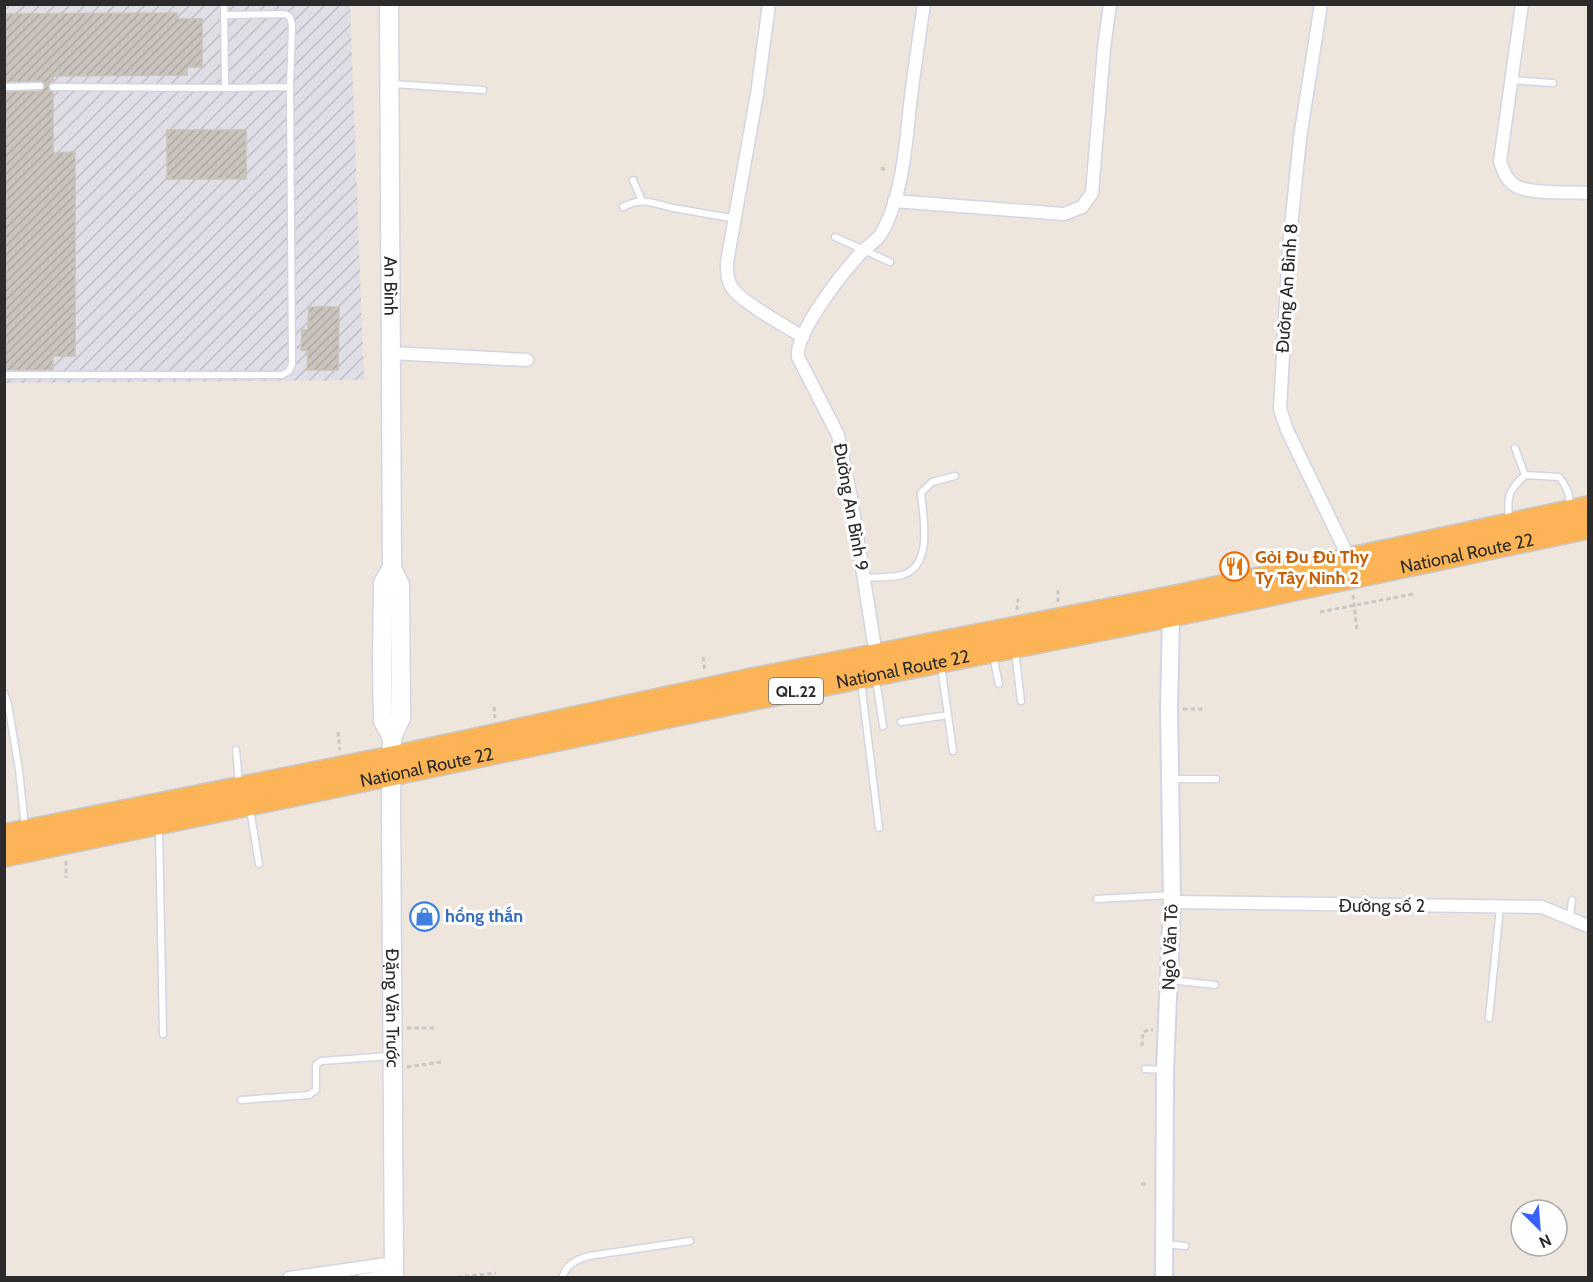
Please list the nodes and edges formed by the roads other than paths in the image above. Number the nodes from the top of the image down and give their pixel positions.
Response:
1 (224, 4) edge
2 (389, 4) edge
3 (769, 4) edge
4 (924, 4) edge
5 (1110, 4) edge
6 (1321, 4) edge
7 (1522, 4) edge
8 (224, 15) junction
9 (1512, 80) junction
10 (1553, 83) dead end
11 (389, 84) junction
12 (40, 86) dead end
13 (4, 87) edge
14 (53, 87) dead end
15 (290, 87) junction
16 (225, 88) junction
17 (483, 90) dead end
18 (633, 180) dead end
19 (1588, 193) edge
20 (642, 201) junction
21 (894, 201) junction
22 (623, 207) dead end
23 (735, 218) junction
24 (835, 237) dead end
25 (863, 250) junction
26 (890, 262) dead end
27 (803, 337) junction
28 (390, 353) junction
29 (527, 360) dead end
30 (4, 375) edge
31 (1515, 448) dead end
32 (1525, 475) junction
33 (954, 476) dead end
34 (1580, 509) edge
35 (1509, 525) junction
36 (1588, 528) edge
37 (1350, 568) junction
38 (863, 578) junction
39 (1171, 616) junction
40 (1014, 648) junction
41 (993, 652) junction
42 (940, 663) junction
43 (870, 670) junction
44 (999, 684) dead end
45 (4, 693) edge
46 (1021, 701) dead end
47 (948, 715) junction
48 (901, 722) dead end
49 (883, 726) dead end
50 (236, 750) dead end
51 (953, 752) dead end
52 (392, 757) junction
53 (1170, 779) junction
54 (1216, 779) dead end
55 (244, 796) junction
56 (159, 824) junction
57 (879, 828) dead end
58 (26, 830) junction
59 (4, 835) edge
60 (4, 856) edge
61 (259, 864) dead end
62 (1097, 899) dead end
63 (1172, 899) junction
64 (1572, 900) dead end
65 (1500, 907) junction
66 (1570, 917) junction
67 (1588, 926) edge
68 (1169, 980) junction
69 (1215, 985) dead end
70 (1490, 1018) dead end
71 (163, 1034) dead end
72 (393, 1062) junction
73 (1145, 1069) dead end
74 (1165, 1070) junction
75 (241, 1100) dead end
76 (690, 1241) dead end
77 (1165, 1244) junction
78 (1185, 1246) dead end
79 (394, 1271) edge
80 (1168, 1277) edge
81 (289, 1278) edge
82 (360, 1278) edge
83 (562, 1278) edge

1 - 8 lane
2 - 11 main road, An Bình
3 - 23 street
4 - 21 street, Đường An Bình 9
5 - 21 street
6 - 37 street, Đường An Bình 8
7 - 9 street
8 - 15 lane
8 - 16 lane
9 - 10 lane
9 - 19 street
11 - 17 lane
11 - 28 main road, An Bình
12 - 13 lane
14 - 16 lane
15 - 16 lane
15 - 30 lane
18 - 20 lane
20 - 22 lane
20 - 23 lane
21 - 25 street, Đường An Bình 9
23 - 27 street
24 - 25 lane
25 - 26 lane
25 - 27 street, Đường An Bình 9
27 - 38 street, Đường An Bình 9
28 - 29 street
28 - 52 main road, An Bình
31 - 32 lane
32 - 34 lane
32 - 35 lane
33 - 38 lane
34 - 35 highway, National Route 22 / QL.22
35 - 37 highway, National Route 22 / QL.22
36 - 37 highway, National Route 22 / QL.22
37 - 39 highway, National Route 22 / QL.22
37 - 43 highway, National Route 22 / QL.22
38 - 43 street, Đường An Bình 9
39 - 40 highway, National Route 22 / QL.22
39 - 53 street, Ngô Văn Tô
40 - 41 highway, National Route 22 / QL.22
40 - 46 lane
41 - 42 highway, National Route 22 / QL.22
41 - 44 lane
42 - 43 highway, National Route 22 / QL.22
42 - 47 lane
43 - 49 lane
43 - 52 highway, National Route 22 / QL.22
43 - 57 lane
45 - 58 lane
47 - 48 lane
47 - 51 lane
50 - 55 lane
52 - 55 highway, National Route 22 / QL.22
52 - 72 main road, Đặng Văn Trước
53 - 54 lane
53 - 63 street, Ngô Văn Tô
55 - 56 highway, National Route 22 / QL.22
55 - 58 highway, National Route 22 / QL.22
55 - 61 lane
56 - 60 highway, National Route 22 / QL.22
56 - 71 lane
58 - 59 highway, National Route 22 / QL.22
62 - 63 lane
63 - 65 street, Đường số 2
63 - 68 street, Ngô Văn Tô
64 - 66 lane
65 - 66 street, Đường số 2
65 - 70 lane
66 - 67 street, Đường số 2
68 - 69 lane
68 - 74 street, Ngô Văn Tô
72 - 75 lane
72 - 79 main road, Đặng Văn Trước
73 - 74 lane
74 - 77 street, Ngô Văn Tô
76 - 83 lane
77 - 78 lane
77 - 80 street, Ngô Văn Tô
79 - 81 street
79 - 82 lane

